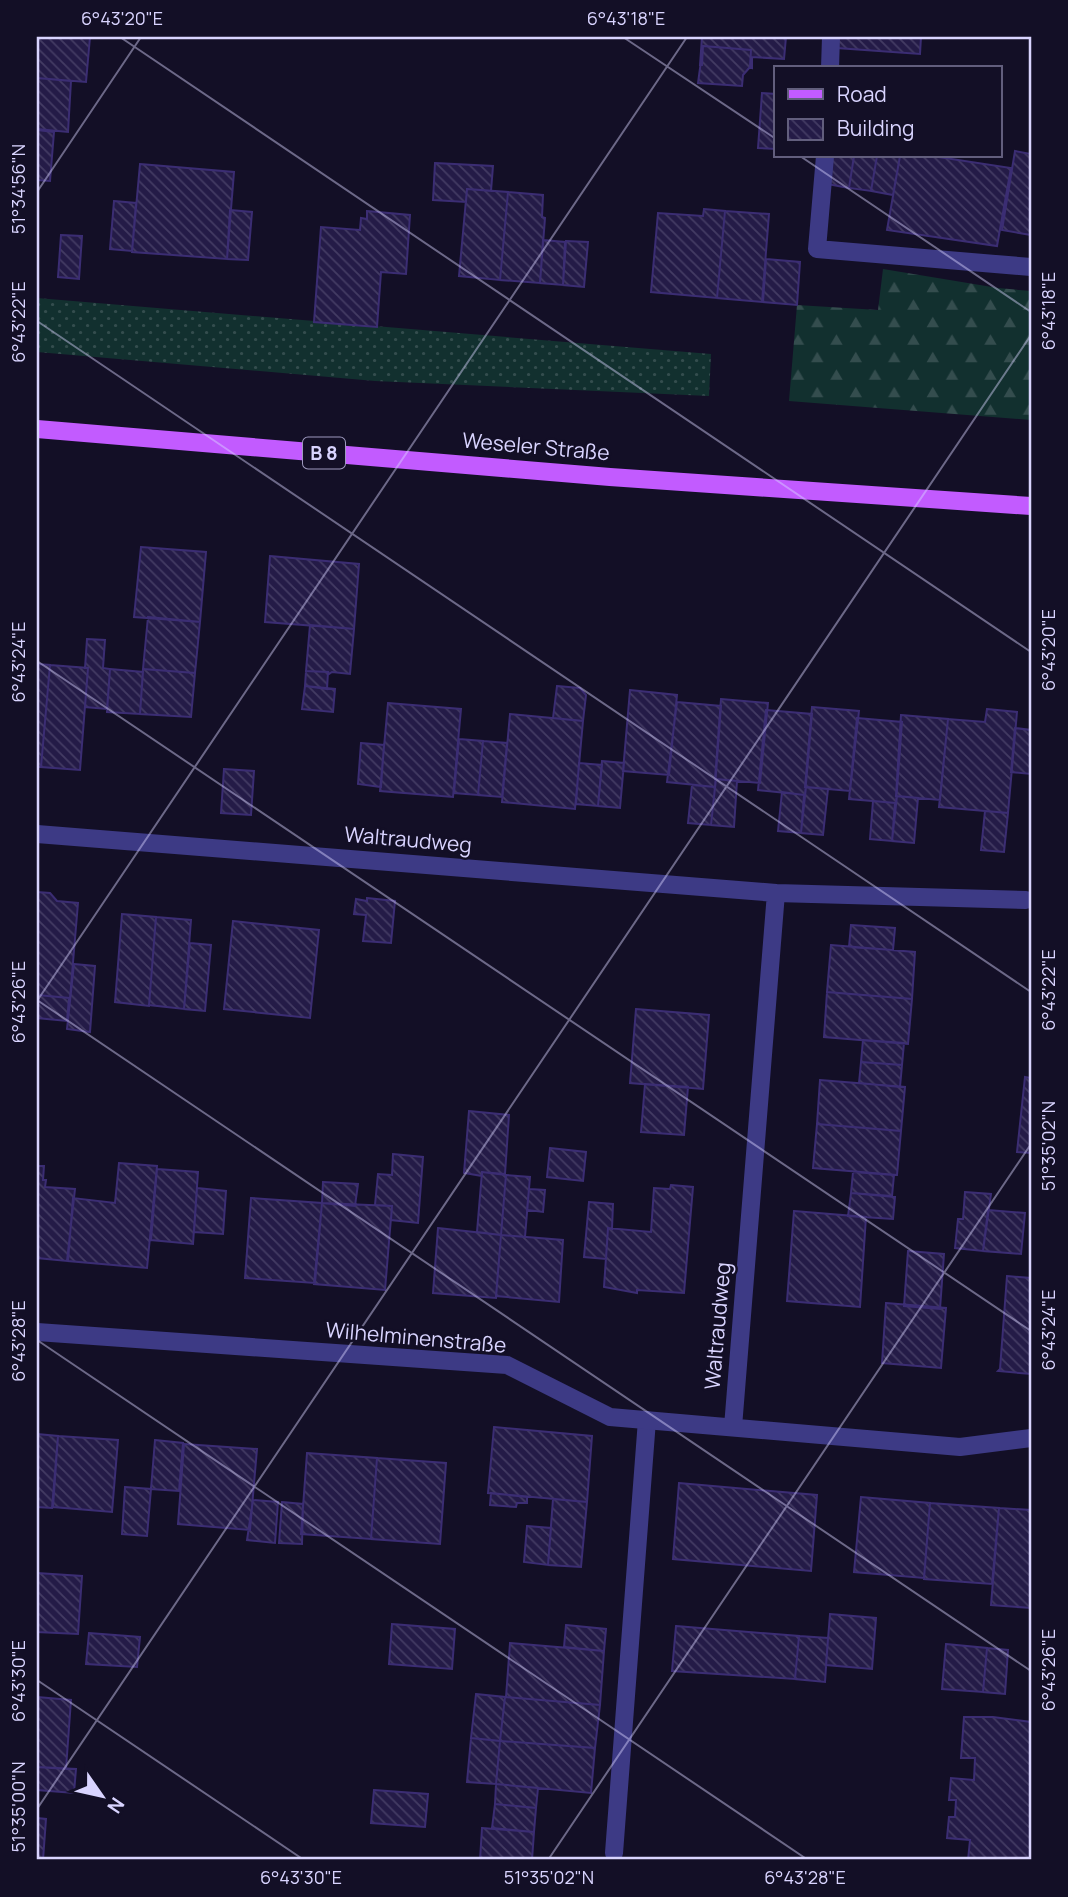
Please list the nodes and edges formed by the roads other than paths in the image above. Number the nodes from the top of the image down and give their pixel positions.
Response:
1 (831, 37) edge
2 (830, 66) edge
3 (825, 158) edge
4 (1031, 267) edge
5 (37, 429) edge
6 (1031, 506) edge
7 (37, 834) edge
8 (776, 894) junction
9 (1026, 900) dead end
10 (37, 1332) edge
11 (647, 1420) junction
12 (733, 1427) junction
13 (1031, 1438) edge
14 (614, 1853) dead end

1 - 2 street
3 - 4 street
5 - 6 main road, Weseler Straße / B 8
7 - 8 street, Waltraudweg
8 - 9 street, Waltraudweg
8 - 12 street, Waltraudweg
10 - 11 street, Wilhelminenstraße
11 - 12 street, Wilhelminenstraße
11 - 14 street
12 - 13 street, Wilhelminenstraße

